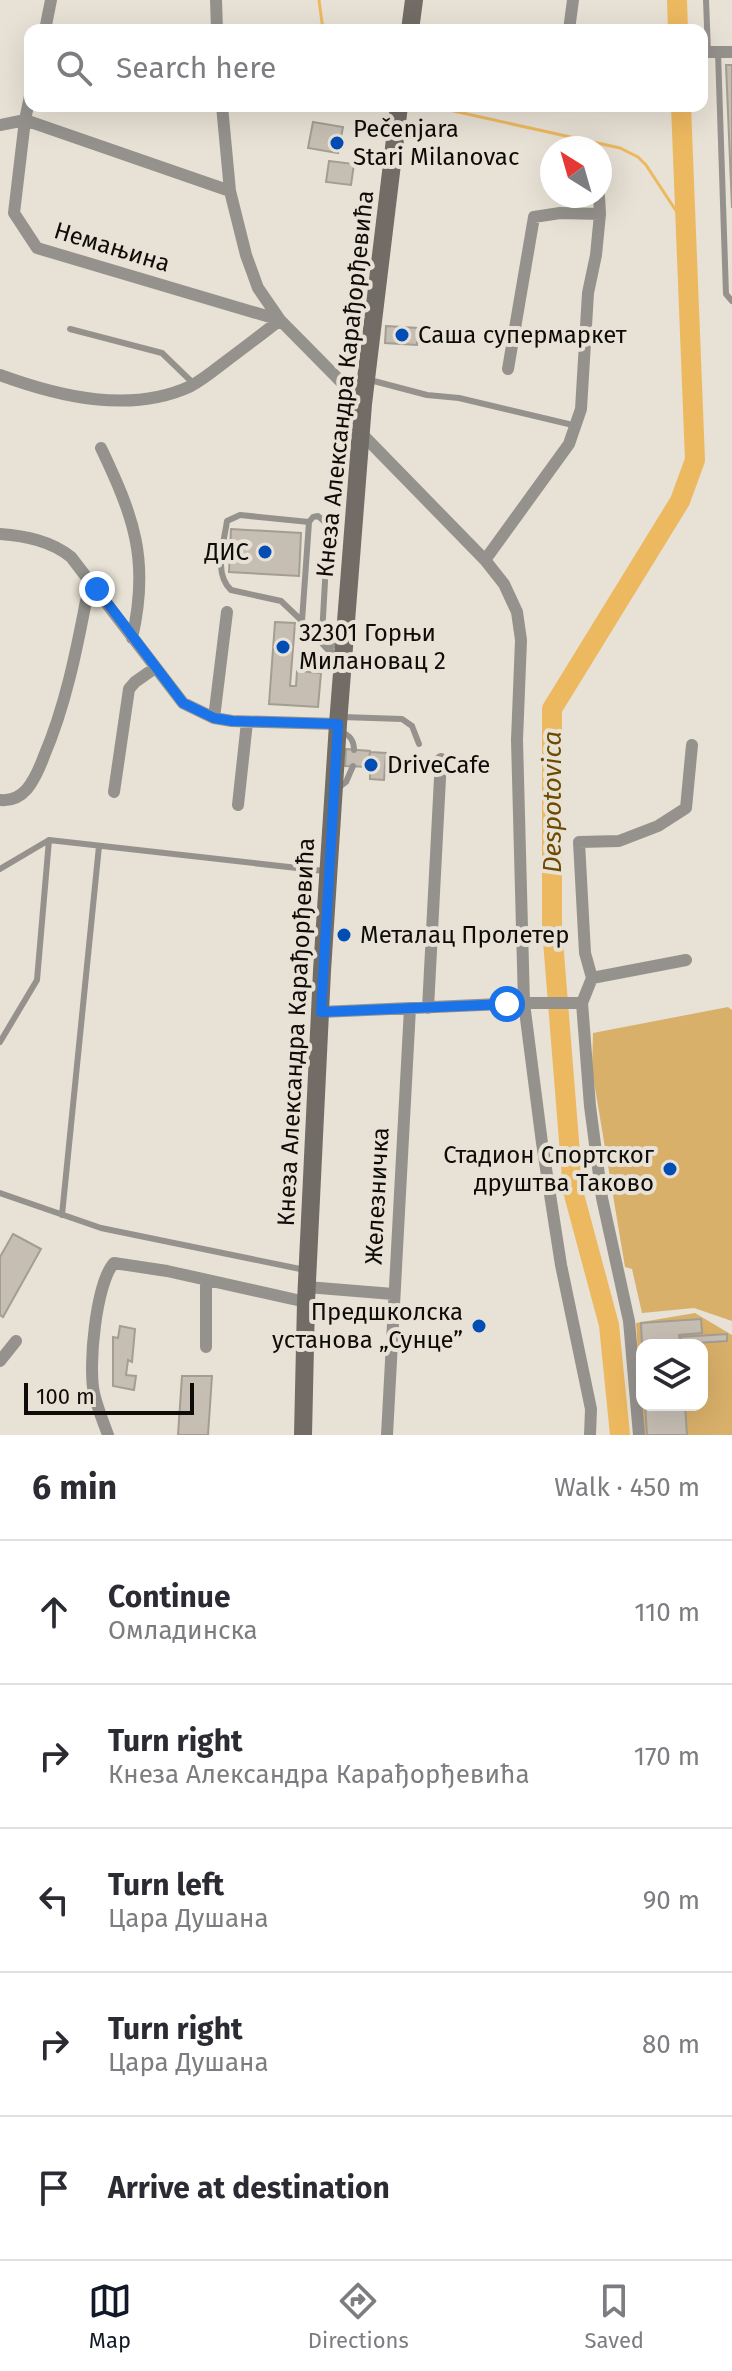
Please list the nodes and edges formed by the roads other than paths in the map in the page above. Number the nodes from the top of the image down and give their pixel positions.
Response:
1 (51, 0) edge
2 (216, 0) edge
3 (414, 0) edge
4 (573, 0) edge
5 (706, 0) edge
6 (46, 24) edge
7 (217, 24) edge
8 (411, 24) edge
9 (570, 24) edge
10 (707, 24) edge
11 (709, 52) edge
12 (732, 52) edge
13 (27, 112) edge
14 (223, 112) edge
15 (399, 112) edge
16 (25, 120) junction
17 (0, 125) edge
18 (230, 191) junction
19 (600, 208) edge
20 (600, 214) junction
21 (732, 301) edge
22 (280, 320) junction
23 (70, 329) dead end
24 (508, 369) dead end
25 (0, 375) edge
26 (365, 379) junction
27 (194, 384) junction
28 (363, 404) junction
29 (577, 426) junction
30 (361, 433) junction
31 (101, 448) dead end
32 (309, 522) junction
33 (0, 534) edge
34 (485, 560) junction
35 (97, 589) junction
36 (227, 612) dead end
37 (302, 621) junction
38 (132, 638) junction
39 (343, 653) junction
40 (155, 668) junction
41 (214, 718) junction
42 (247, 722) junction
43 (338, 724) junction
44 (419, 744) dead end
45 (692, 745) dead end
46 (354, 750) dead end
47 (441, 759) dead end
48 (353, 766) dead end
49 (333, 791) junction
50 (114, 792) dead end
51 (0, 800) edge
52 (238, 805) dead end
53 (49, 840) junction
54 (99, 846) junction
55 (0, 869) edge
56 (328, 871) junction
57 (686, 960) dead end
58 (592, 978) junction
59 (530, 1003) junction
60 (578, 1003) junction
61 (410, 1008) junction
62 (428, 1008) junction
63 (321, 1012) junction
64 (0, 1042) edge
65 (0, 1193) edge
66 (62, 1215) junction
67 (206, 1280) junction
68 (307, 1287) junction
69 (393, 1294) junction
70 (16, 1341) dead end
71 (206, 1347) dead end
72 (0, 1361) edge
73 (108, 1435) edge
74 (303, 1435) edge
75 (387, 1435) edge
76 (590, 1435) edge
77 (639, 1435) edge

1 - 6 street
2 - 7 street
3 - 8 street
4 - 9 street
5 - 10 lane
11 - 12 street
11 - 21 lane
13 - 16 street, Немањина
14 - 18 street
15 - 26 street, Кнеза Александра Карађорђевића
16 - 17 street
16 - 18 street
16 - 22 street, Немањина
18 - 22 street
19 - 20 street
20 - 24 street
20 - 29 street
22 - 27 street
22 - 28 street
23 - 27 lane
25 - 27 street
26 - 28 street, Кнеза Александра Карађорђевића
26 - 29 lane
28 - 30 street, Кнеза Александра Карађорђевића
29 - 34 street
30 - 34 street
30 - 39 street, Кнеза Александра Карађорђевића
31 - 38 street
32 - 37 lane
32 - 37 lane
32 - 39 lane
33 - 35 street
34 - 59 street
35 - 38 street
35 - 51 street
36 - 41 street
37 - 39 lane
38 - 40 street
39 - 43 street, Кнеза Александра Карађорђевића
40 - 41 street
40 - 50 street
41 - 42 street
42 - 43 street
42 - 52 street
43 - 44 lane
43 - 46 lane
43 - 49 street, Кнеза Александра Карађорђевића
45 - 58 street
47 - 62 street
48 - 49 lane
49 - 56 street, Кнеза Александра Карађорђевића
53 - 54 lane
53 - 55 lane
53 - 64 lane
54 - 56 lane
54 - 66 lane
56 - 63 street, Кнеза Александра Карађорђевића
57 - 58 street
58 - 60 street
59 - 60 street
59 - 62 street
59 - 76 street
60 - 77 street
61 - 62 street
61 - 63 street
61 - 69 street, Железничка
63 - 68 street, Кнеза Александра Карађорђевића
65 - 66 lane
66 - 68 lane
67 - 68 street
67 - 71 street
67 - 73 street
68 - 69 street
68 - 74 street, Кнеза Александра Карађорђевића
69 - 75 street, Железничка
70 - 72 street

